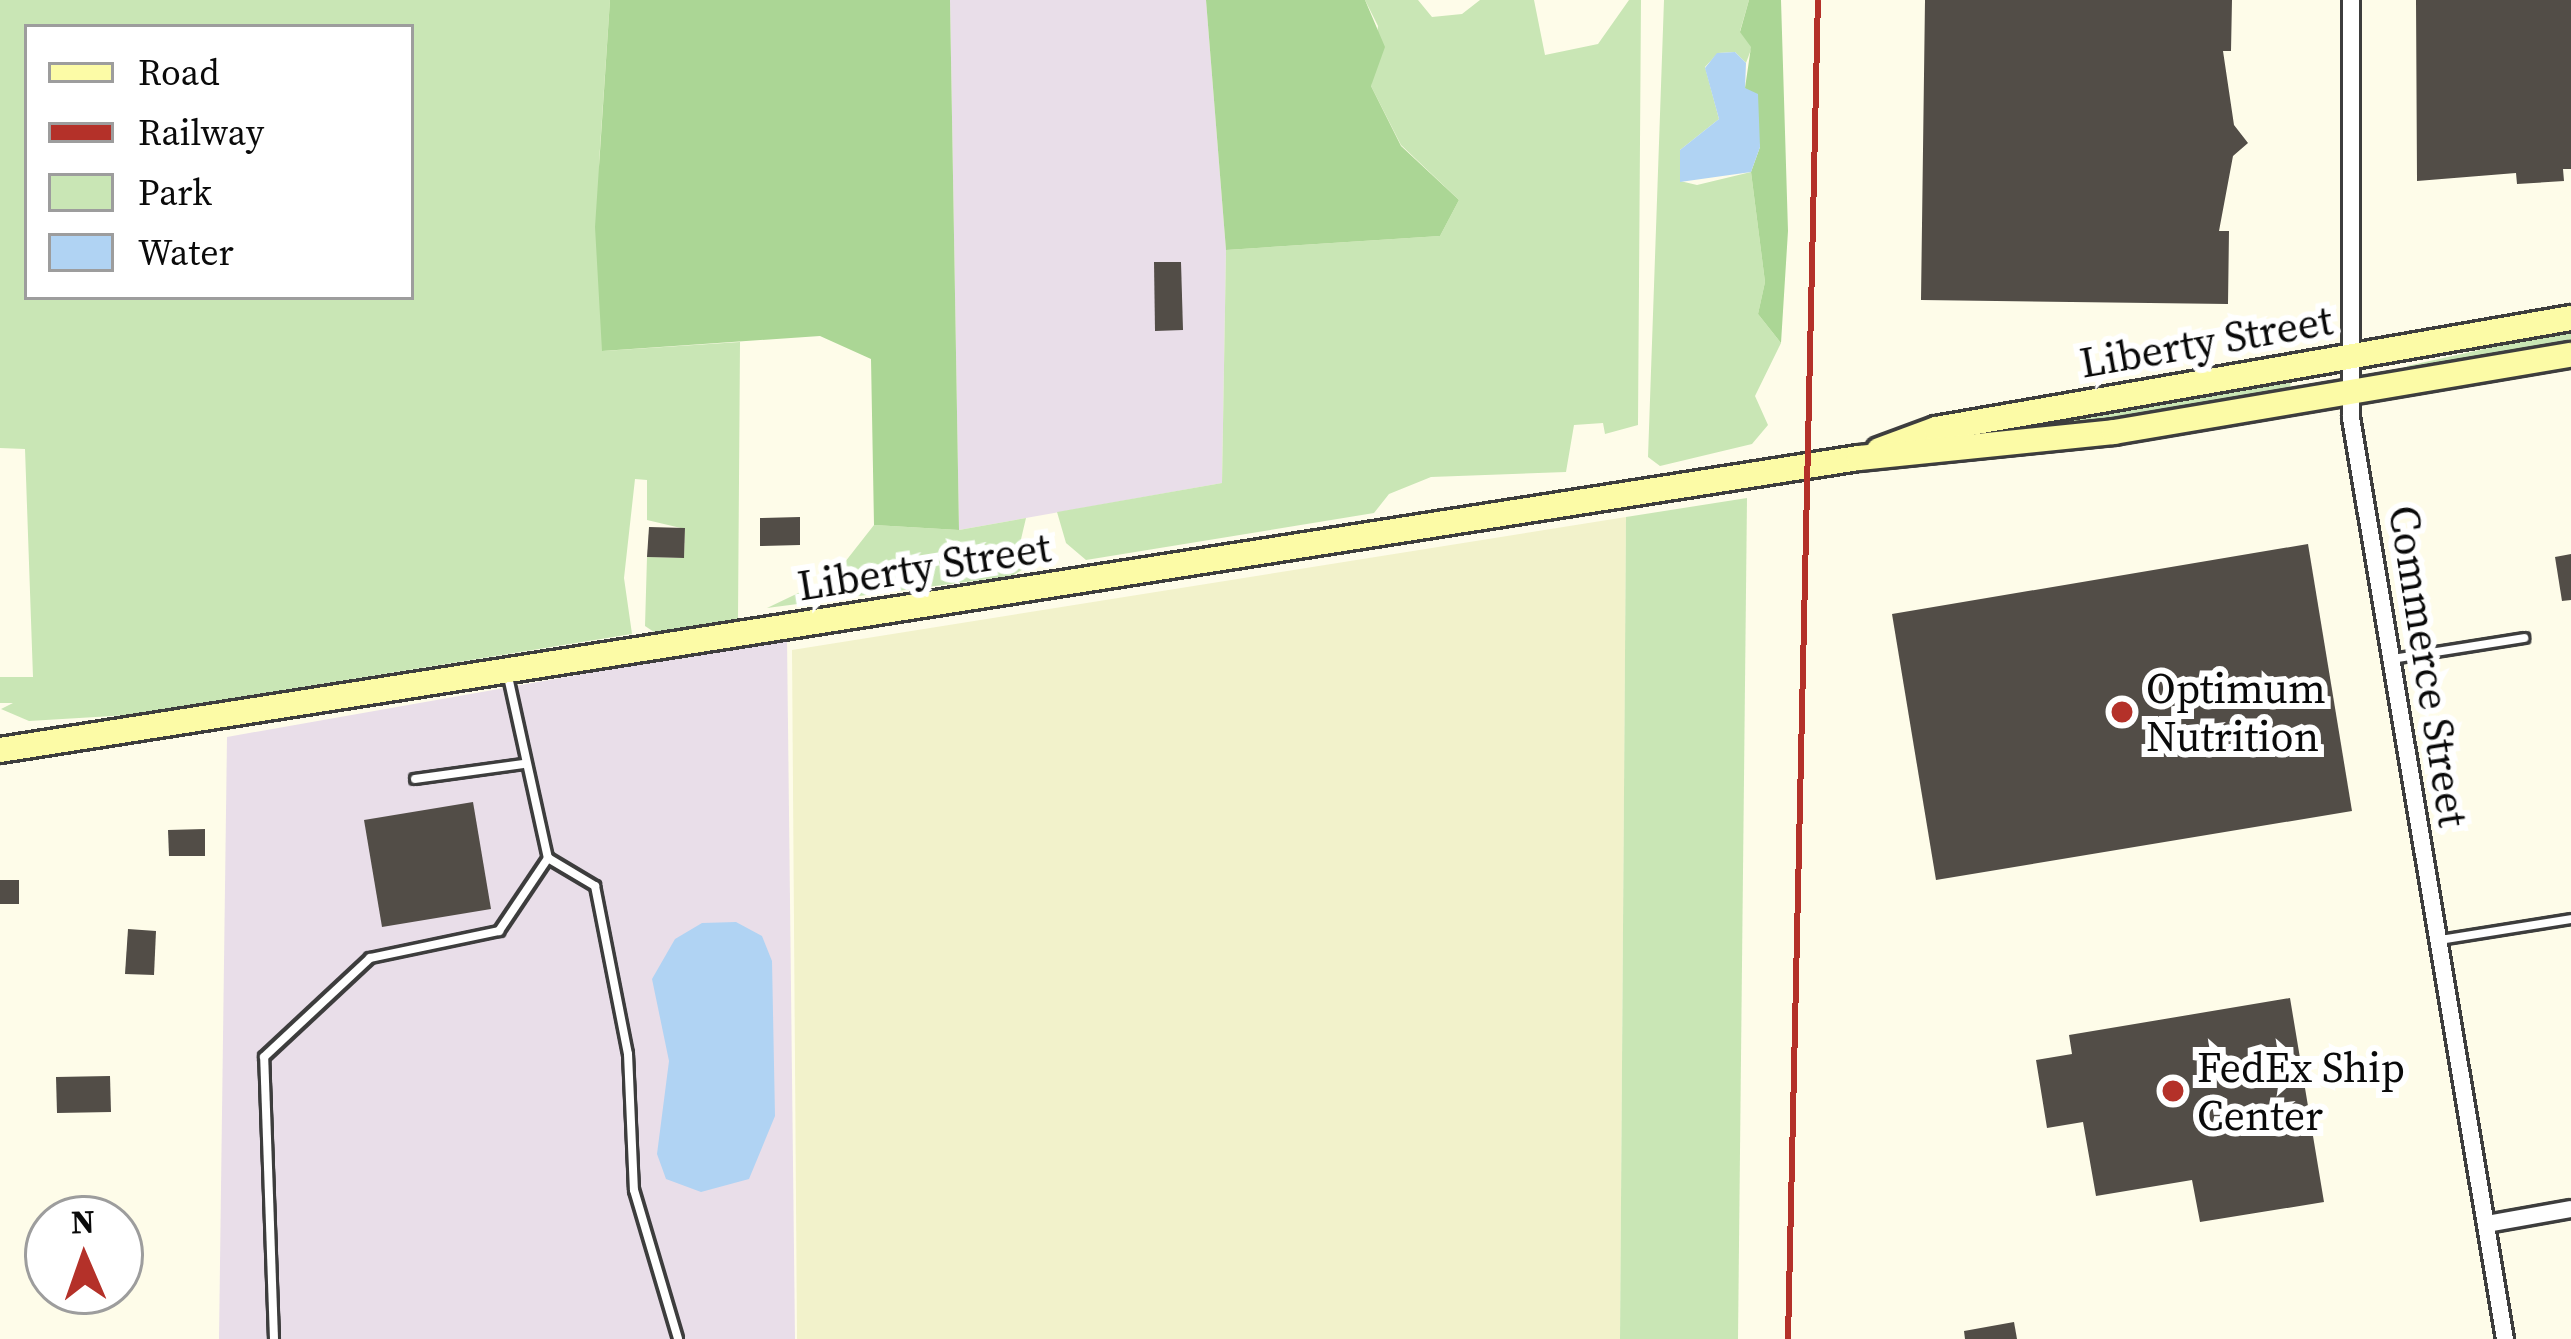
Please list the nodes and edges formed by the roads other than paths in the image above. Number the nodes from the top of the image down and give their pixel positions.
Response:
1 (2351, 0) edge
2 (2571, 318) edge
3 (2571, 355) edge
4 (2349, 357) junction
5 (2350, 391) junction
6 (1859, 458) junction
7 (2524, 638) dead end
8 (2392, 659) junction
9 (507, 671) junction
10 (0, 750) edge
11 (524, 764) junction
12 (415, 779) dead end
13 (548, 858) junction
14 (2571, 919) edge
15 (2438, 940) junction
16 (2571, 1209) edge
17 (2487, 1224) junction
18 (274, 1339) edge
19 (678, 1339) edge
20 (2505, 1339) edge

1 - 4 street, Commerce Street
2 - 4 street, Liberty Street
3 - 5 street, Liberty Street
4 - 5 street, Commerce Street
4 - 6 street, Liberty Street
5 - 6 street, Liberty Street
5 - 8 street, Commerce Street
6 - 9 street, Liberty Street
7 - 8 lane
8 - 15 street, Commerce Street
9 - 10 street, Liberty Street
9 - 11 lane
11 - 12 lane
11 - 13 lane
13 - 18 lane
13 - 19 lane
14 - 15 lane
15 - 17 street, Commerce Street
16 - 17 street
17 - 20 street, Commerce Street

